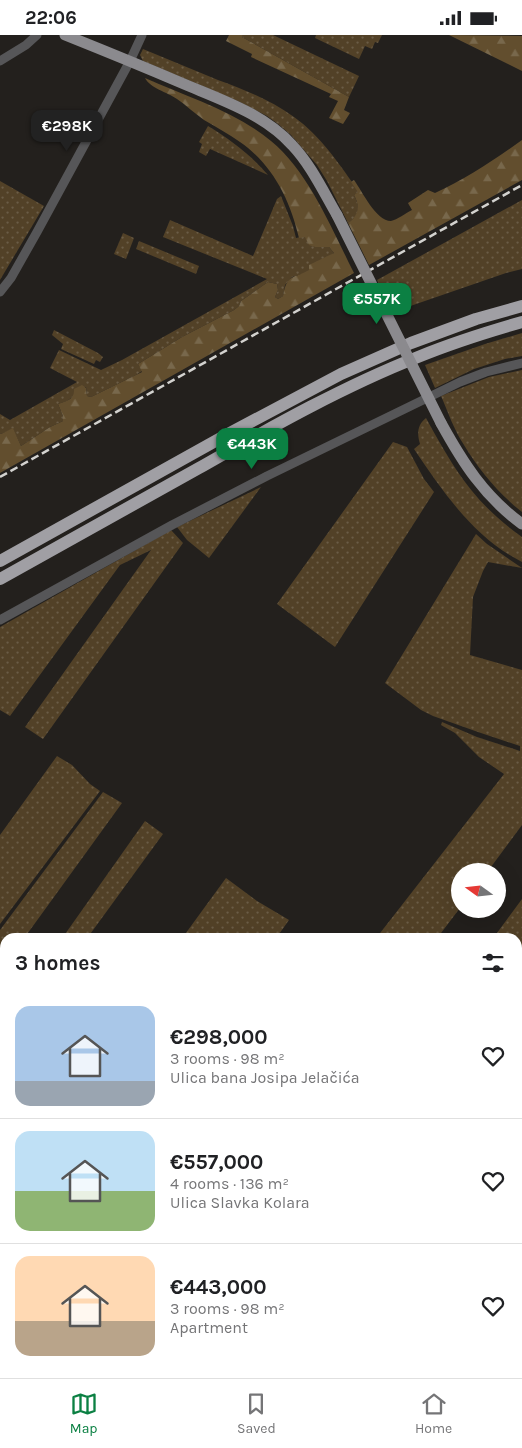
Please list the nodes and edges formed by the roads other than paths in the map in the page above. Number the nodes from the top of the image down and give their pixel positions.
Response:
1 (37, 35) edge
2 (64, 35) edge
3 (142, 35) edge
4 (0, 61) edge
5 (130, 61) junction
6 (0, 292) edge
7 (522, 306) edge
8 (522, 322) edge
9 (522, 363) edge
10 (522, 524) edge
11 (0, 561) edge
12 (0, 579) edge
13 (0, 620) edge

1 - 4 street
2 - 5 main road
3 - 5 street
5 - 6 street
5 - 10 main road, bridge
7 - 11 highway
8 - 12 highway
9 - 13 street

